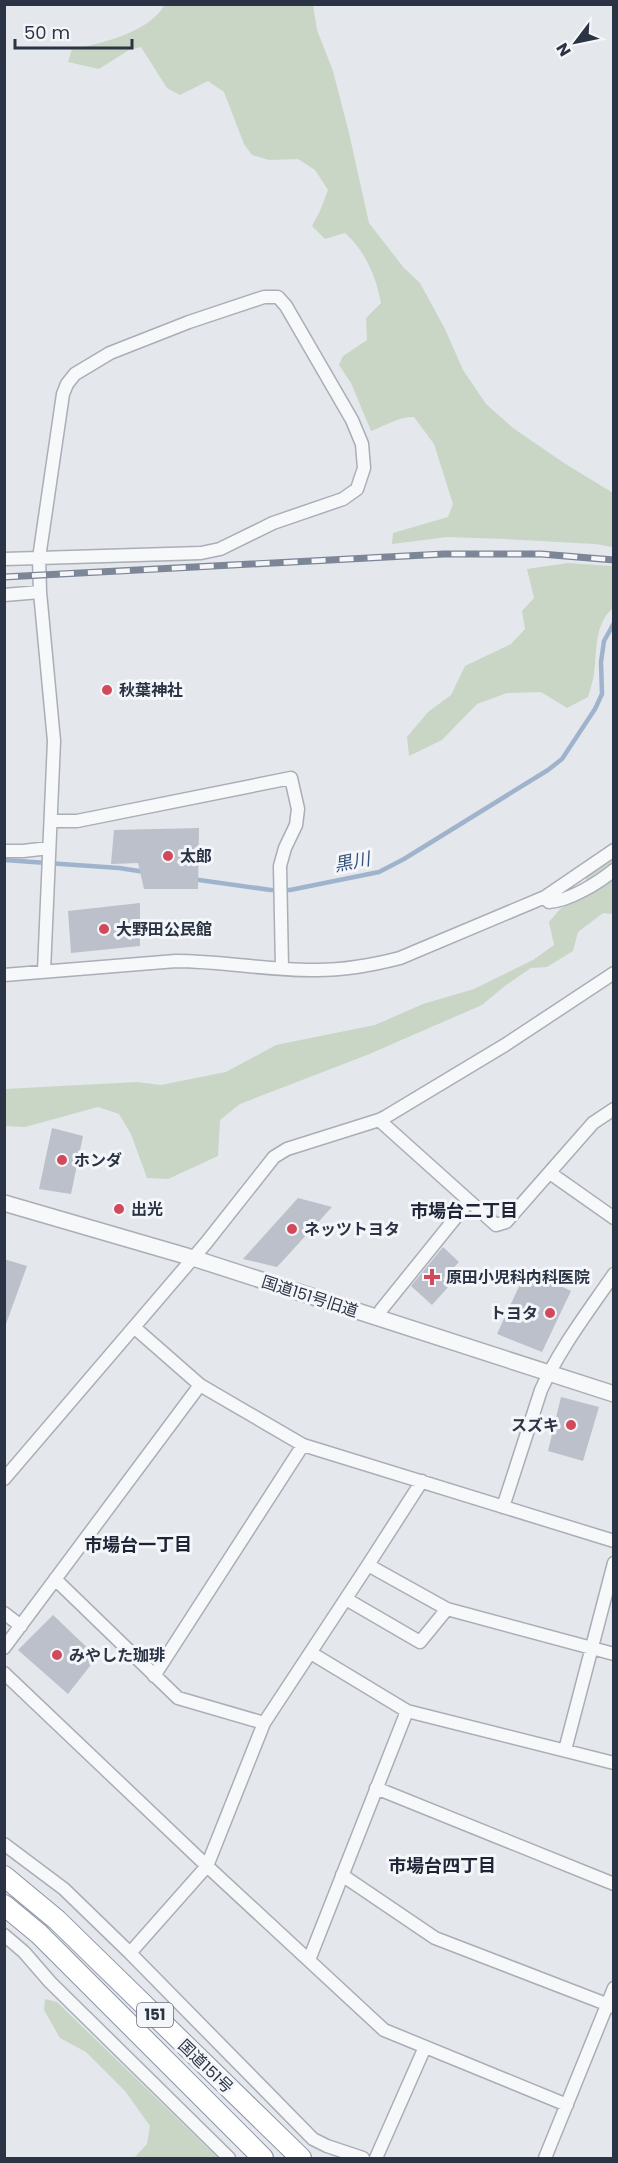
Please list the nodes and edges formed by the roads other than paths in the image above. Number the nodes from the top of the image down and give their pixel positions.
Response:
1 (39, 558) junction
2 (4, 559) edge
3 (40, 592) junction
4 (4, 595) edge
5 (52, 821) junction
6 (49, 850) junction
7 (614, 850) edge
8 (4, 851) edge
9 (614, 870) edge
10 (545, 897) junction
11 (282, 968) junction
12 (44, 970) junction
13 (614, 973) edge
14 (4, 975) edge
15 (614, 1108) edge
16 (379, 1120) junction
17 (550, 1173) junction
18 (469, 1201) junction
19 (4, 1203) edge
20 (614, 1218) edge
21 (193, 1258) junction
22 (614, 1274) edge
23 (378, 1319) junction
24 (135, 1328) junction
25 (549, 1373) junction
26 (200, 1385) junction
27 (614, 1394) edge
28 (303, 1445) junction
29 (4, 1479) edge
30 (422, 1481) junction
31 (503, 1507) junction
32 (614, 1541) edge
33 (614, 1563) edge
34 (368, 1565) junction
35 (55, 1580) junction
36 (346, 1599) junction
37 (447, 1609) junction
38 (4, 1613) edge
39 (21, 1626) junction
40 (4, 1648) edge
41 (592, 1648) junction
42 (311, 1653) junction
43 (614, 1654) edge
44 (4, 1674) edge
45 (154, 1676) junction
46 (407, 1710) junction
47 (264, 1723) junction
48 (565, 1750) junction
49 (614, 1763) edge
50 (376, 1788) junction
51 (4, 1844) edge
52 (207, 1866) junction
53 (342, 1875) junction
54 (4, 1876) edge
55 (614, 1884) edge
56 (4, 1905) edge
57 (4, 1935) edge
58 (130, 1953) junction
59 (309, 1960) junction
60 (614, 1988) edge
61 (610, 2006) edge
62 (426, 2047) junction
63 (567, 2105) junction
64 (229, 2158) edge
65 (263, 2158) edge
66 (301, 2158) edge
67 (363, 2158) edge
68 (376, 2158) edge
69 (545, 2158) edge

1 - 1 street
1 - 2 street
1 - 3 street
3 - 4 street
3 - 5 street
5 - 6 street
5 - 11 street
6 - 8 street
6 - 12 street
7 - 10 street
9 - 10 street
10 - 11 street
11 - 12 street
12 - 14 street
13 - 16 street
15 - 17 street
16 - 18 street
16 - 21 street
17 - 18 street
17 - 20 street
18 - 23 street
19 - 21 street, 国道151号旧道
21 - 23 street, 国道151号旧道
21 - 24 street
22 - 25 street
23 - 25 street, 国道151号旧道
24 - 26 street
24 - 29 street
25 - 27 street, 国道151号旧道
25 - 31 street
26 - 28 street
26 - 35 street
28 - 30 street
28 - 45 street
30 - 31 street
30 - 34 street
31 - 32 street
33 - 41 street
34 - 36 street
34 - 37 street
35 - 39 street
35 - 45 street
36 - 37 street
36 - 42 street
37 - 41 street
38 - 39 street
39 - 40 street
41 - 43 street
41 - 48 street
42 - 46 street
42 - 47 street
44 - 52 street
45 - 47 street
46 - 48 street
46 - 50 street
47 - 52 street
48 - 49 street
50 - 53 street
50 - 55 street
51 - 58 street
52 - 58 street
52 - 59 street
53 - 59 street
53 - 61 street
54 - 66 highway, 国道151号 / 151
56 - 65 highway, 国道151号 / 151
57 - 64 street
58 - 67 street
59 - 62 street
60 - 61 street
61 - 63 street
62 - 63 street
62 - 68 street
63 - 69 street

